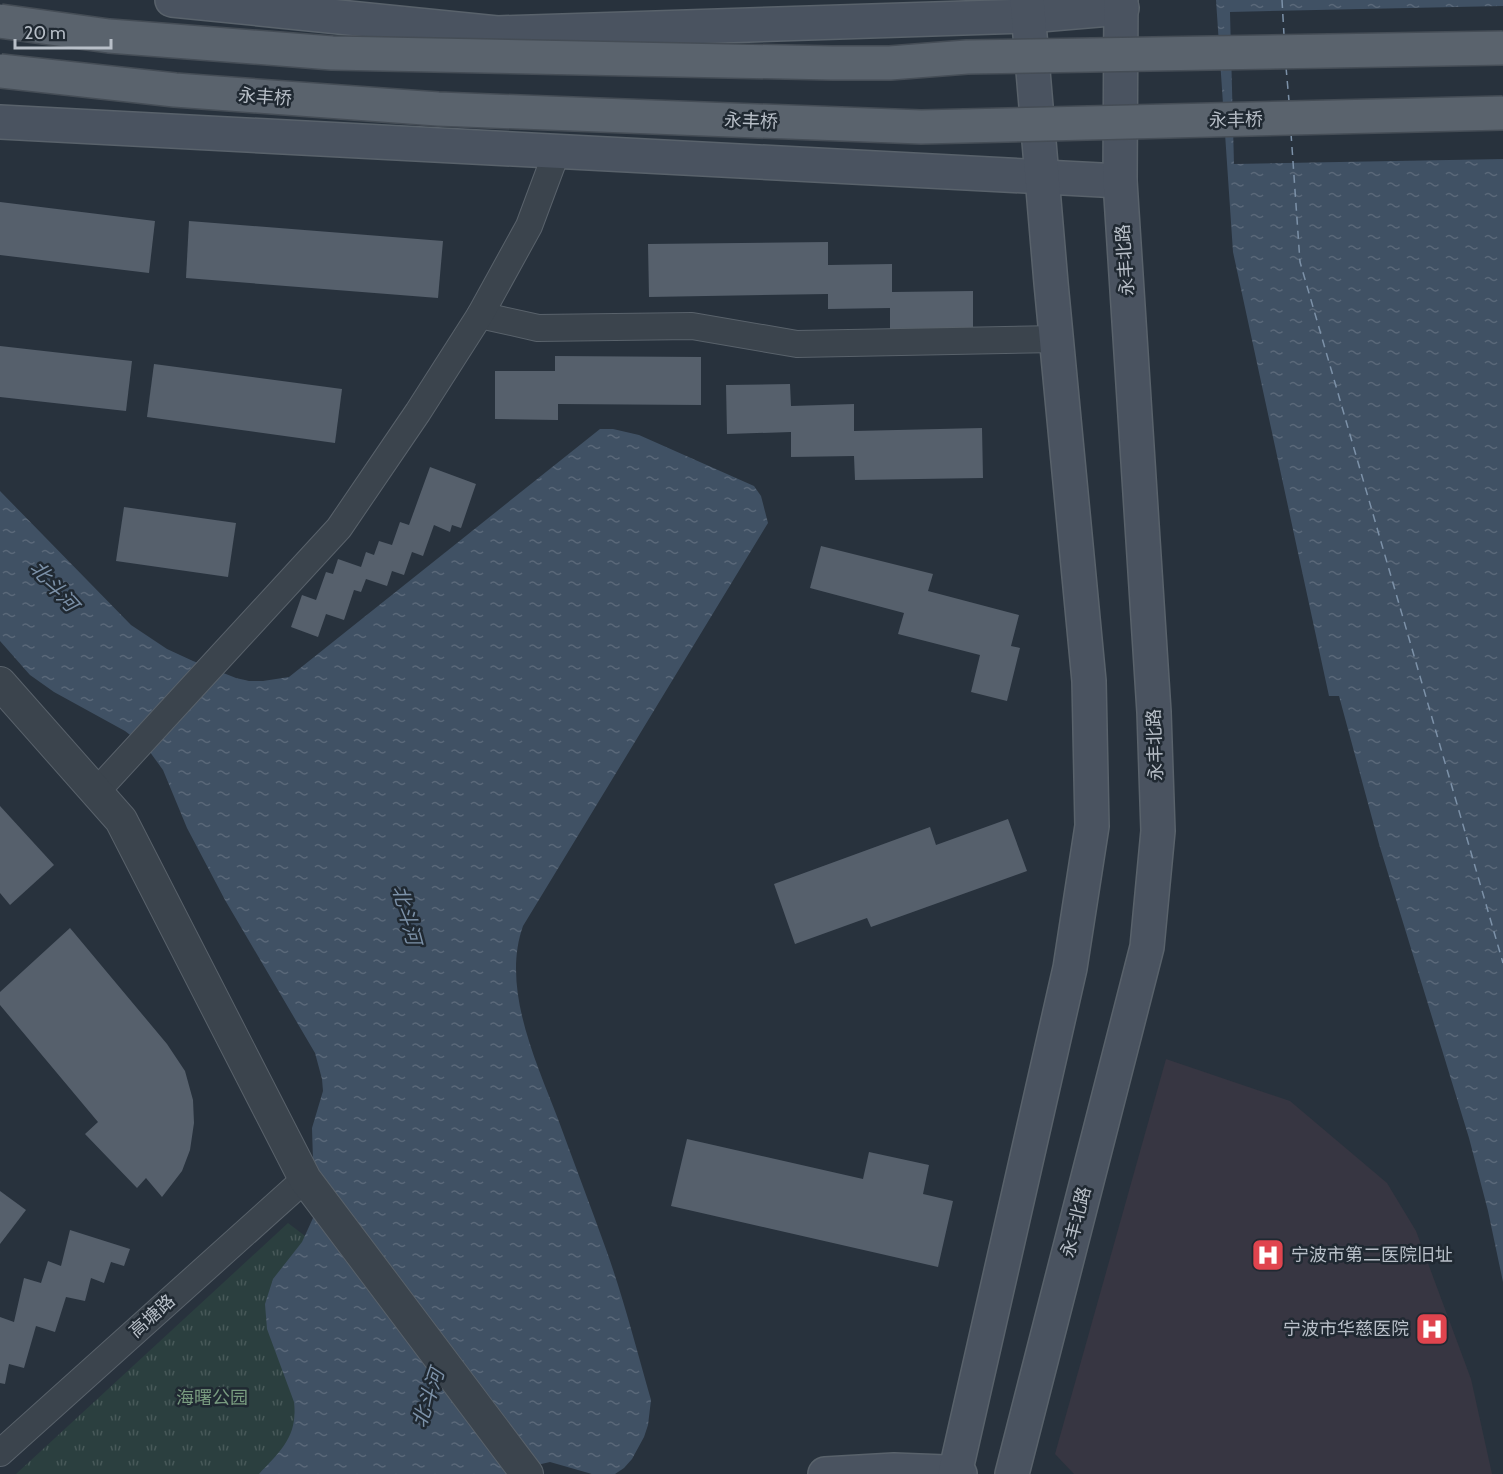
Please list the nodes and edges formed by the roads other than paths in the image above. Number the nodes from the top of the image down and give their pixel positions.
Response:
1 (172, 0) edge
2 (1122, 4) edge
3 (1027, 8) edge
4 (0, 21) edge
5 (1503, 48) edge
6 (0, 70) edge
7 (1503, 113) edge
8 (0, 123) edge
9 (558, 151) junction
10 (1042, 176) junction
11 (1120, 181) junction
12 (480, 315) junction
13 (1057, 339) junction
14 (0, 683) edge
15 (96, 792) junction
16 (305, 1179) junction
17 (0, 1453) edge
18 (527, 1474) edge
19 (827, 1474) edge
20 (957, 1474) edge
21 (1012, 1474) edge

1 - 3 main road
2 - 3 main road
2 - 11 main road, 永丰北路
3 - 10 main road
4 - 5 main road, bridge
6 - 7 main road, 永丰桥, bridge
8 - 9 main road
9 - 10 main road
9 - 12 street
10 - 11 main road
10 - 13 main road
11 - 21 main road, 永丰北路
12 - 13 street
12 - 15 street
13 - 20 main road
14 - 15 street
15 - 16 street
16 - 17 street, 高塘路
16 - 18 street
19 - 20 main road

